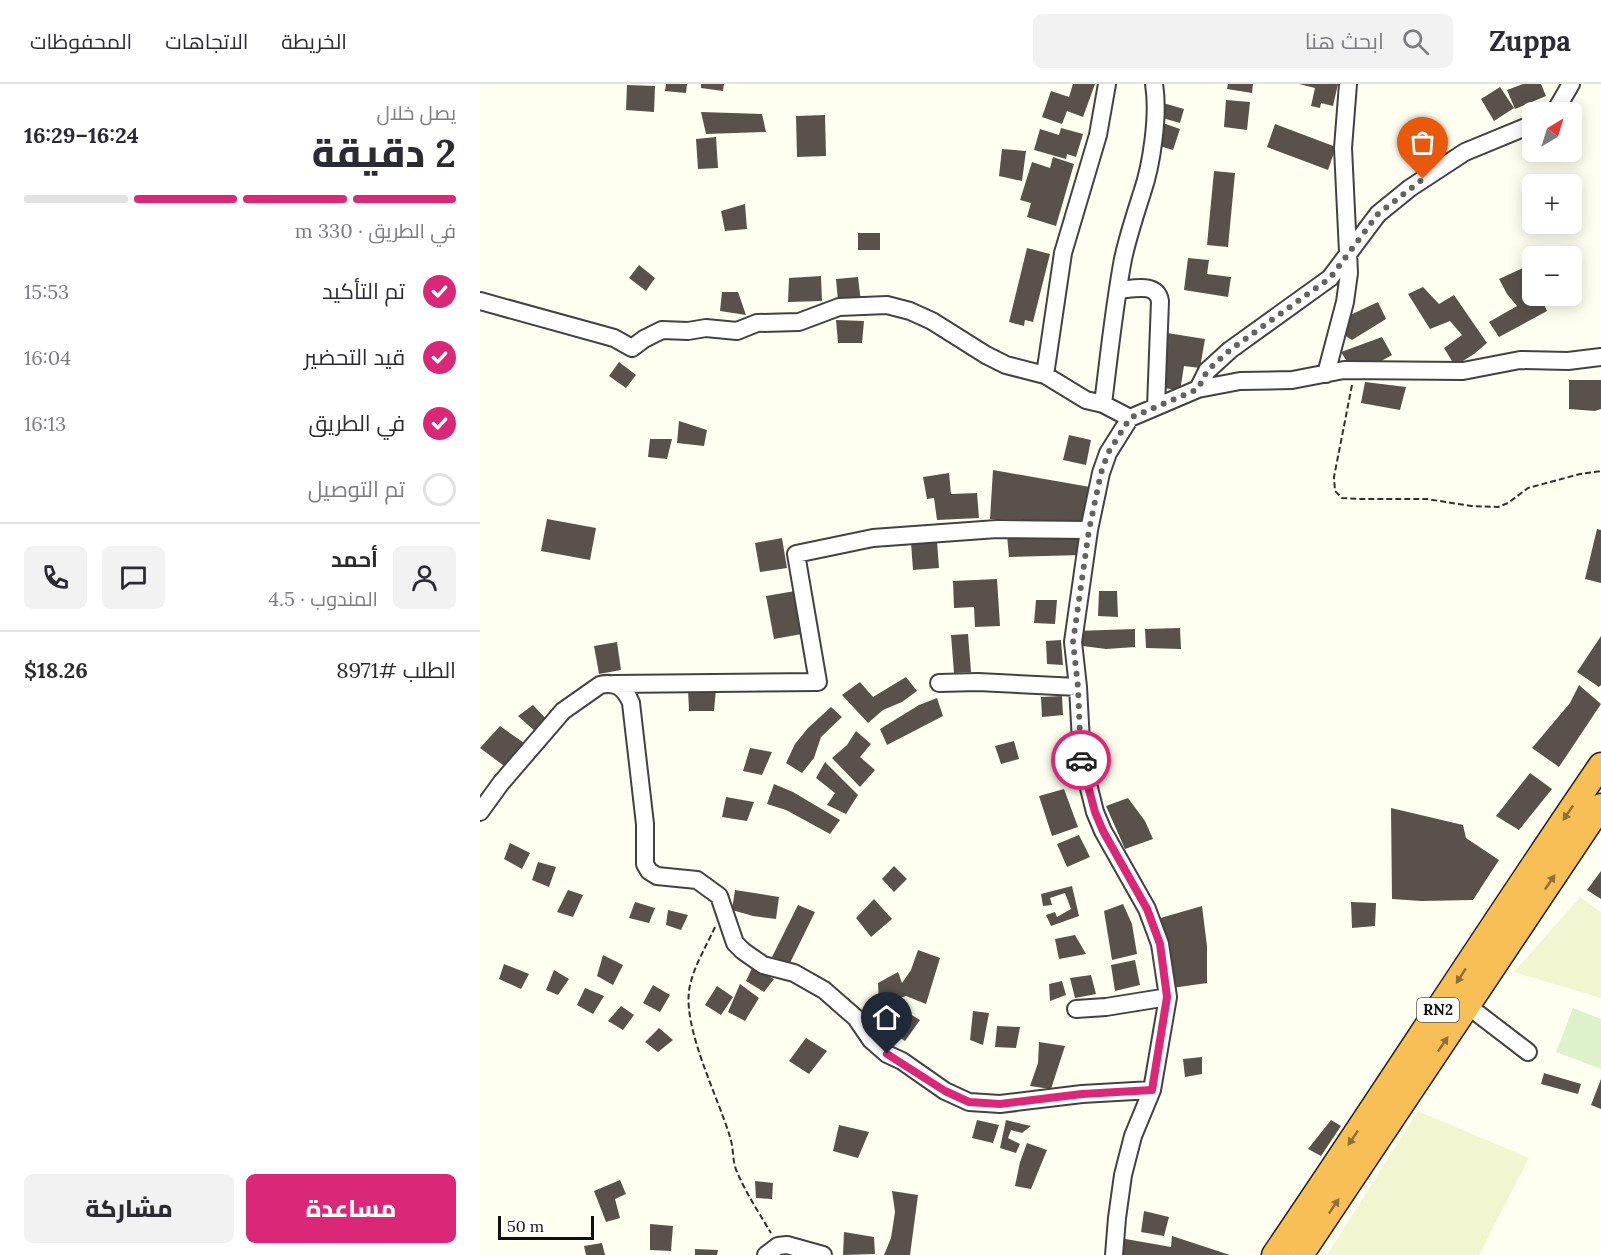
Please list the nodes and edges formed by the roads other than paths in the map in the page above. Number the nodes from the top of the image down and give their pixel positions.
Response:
1 (1107, 84) edge
2 (1154, 84) edge
3 (1348, 84) edge
4 (1571, 84) edge
5 (1560, 102) edge
6 (1522, 128) edge
7 (1349, 252) junction
8 (1118, 290) junction
9 (480, 301) edge
10 (1601, 357) edge
11 (1326, 374) junction
12 (1044, 375) junction
13 (1198, 389) junction
14 (1103, 404) junction
15 (1156, 407) junction
16 (1130, 418) junction
17 (1089, 530) junction
18 (939, 683) dead end
19 (614, 684) junction
20 (1078, 687) junction
21 (1601, 765) edge
22 (1601, 806) edge
23 (480, 812) edge
24 (1167, 997) junction
25 (1468, 1006) junction
26 (1076, 1009) dead end
27 (1528, 1052) dead end
28 (1152, 1090) junction
29 (772, 1250) edge
30 (823, 1255) edge
31 (1114, 1255) edge
32 (1274, 1255) edge
33 (1301, 1255) edge

1 - 12 street
2 - 8 street
3 - 7 street
4 - 5 street
6 - 7 street
7 - 11 street
7 - 13 street
8 - 14 street
8 - 15 street
9 - 12 street
10 - 11 street
11 - 13 street
12 - 14 street
13 - 15 street
14 - 16 street
15 - 16 street
16 - 17 street
17 - 19 street
17 - 20 street
18 - 20 street
19 - 23 street
19 - 28 street
20 - 24 street
21 -> 32 highway, RN2
25 -> 22 highway, RN2
24 - 26 street
24 - 28 street
25 - 27 street
33 -> 25 highway, RN2
28 - 31 street
29 - 30 street

